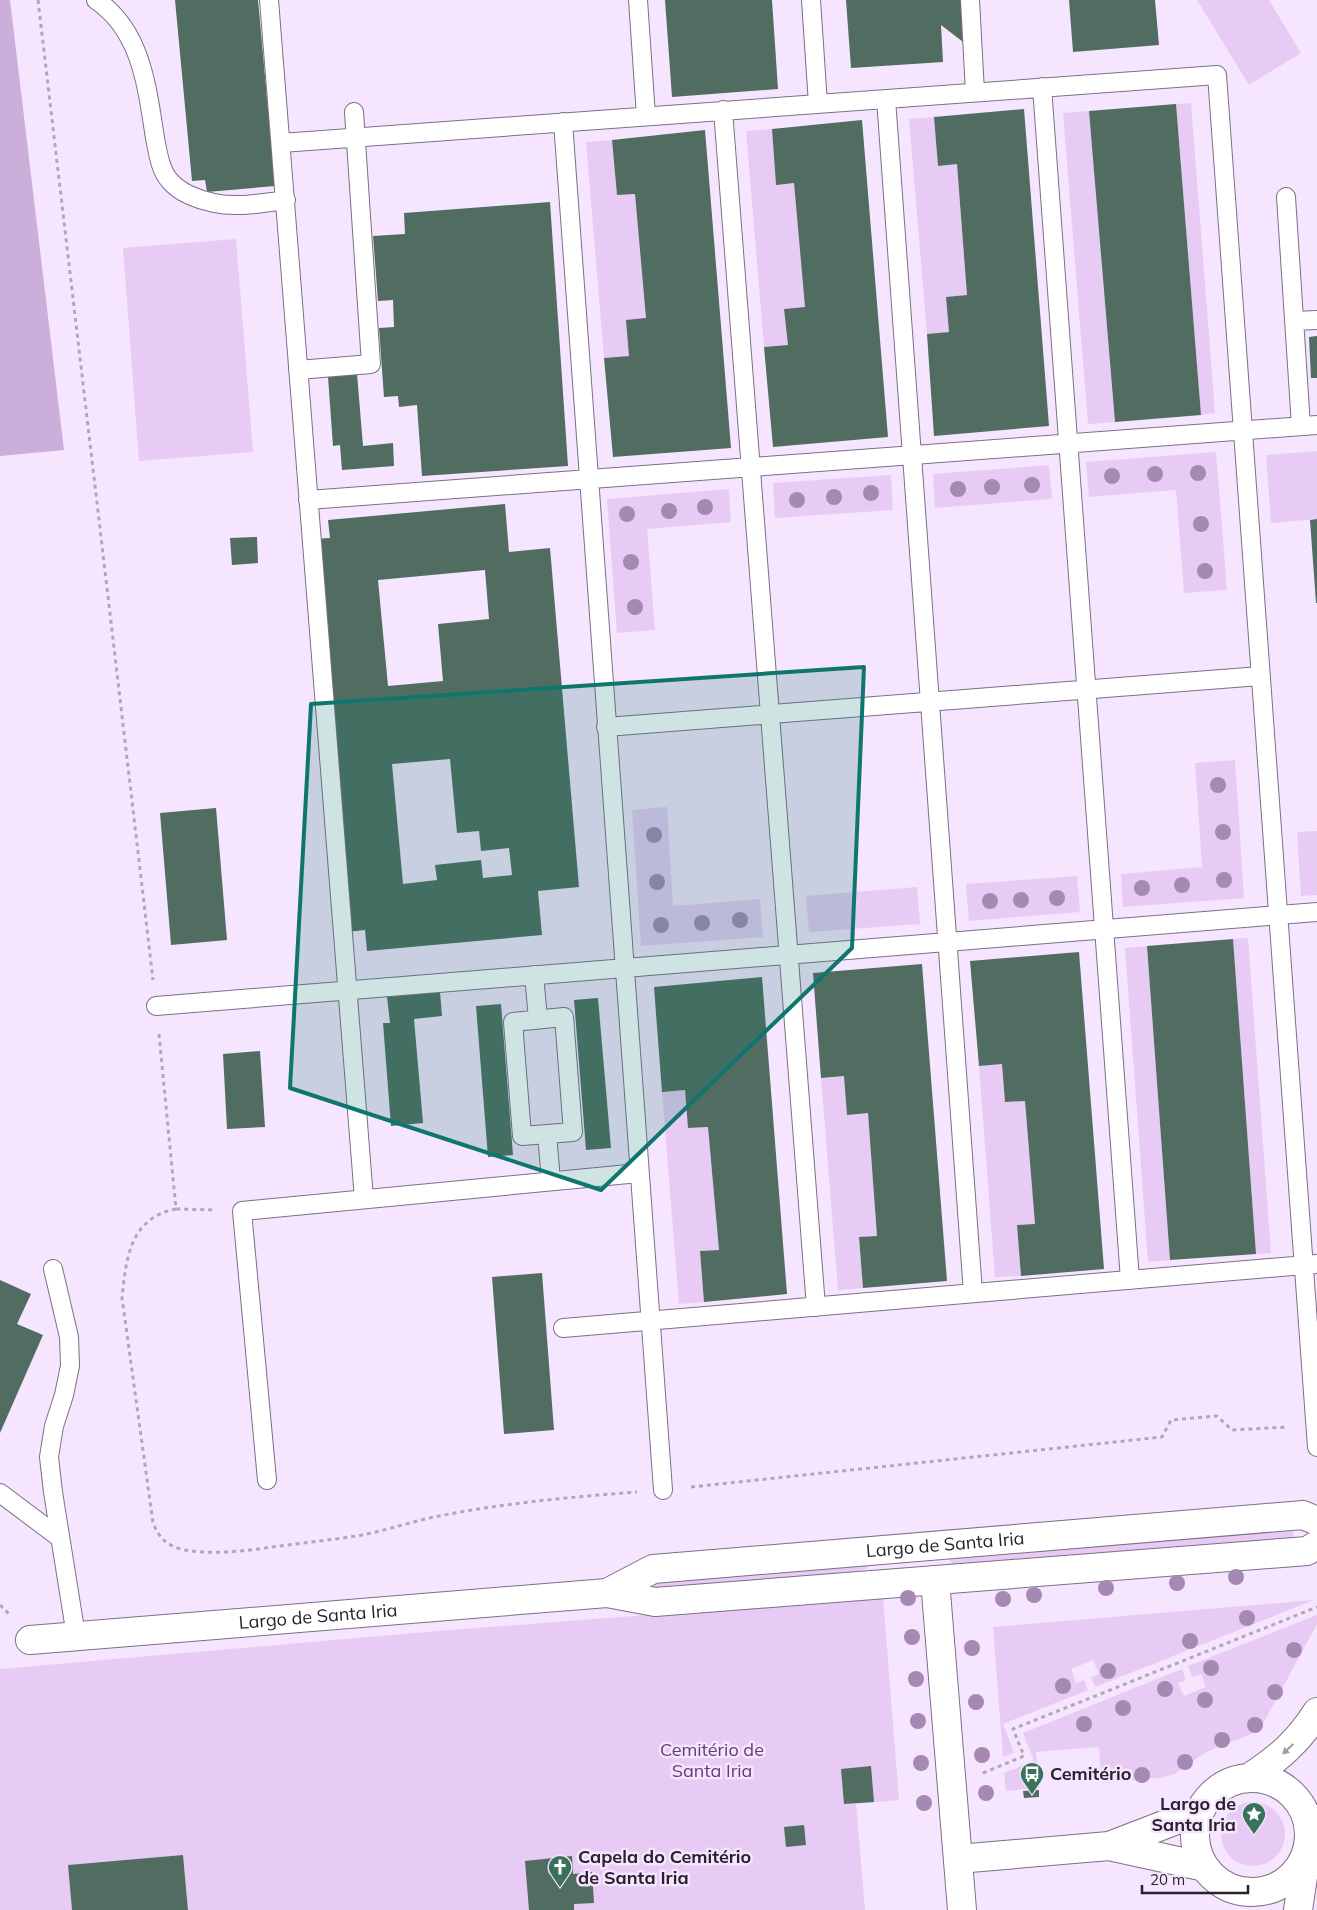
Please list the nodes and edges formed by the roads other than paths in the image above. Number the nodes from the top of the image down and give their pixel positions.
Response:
1 (96, 0) edge
2 (270, 0) edge
3 (638, 0) edge
4 (811, 0) edge
5 (970, 0) edge
6 (1042, 87) junction
7 (975, 92) junction
8 (886, 99) junction
9 (818, 104) junction
10 (723, 110) junction
11 (354, 112) dead end
12 (646, 116) junction
13 (563, 122) junction
14 (356, 137) junction
15 (281, 143) junction
16 (1286, 197) dead end
17 (286, 200) junction
18 (1317, 320) edge
19 (1294, 321) junction
20 (298, 370) junction
21 (1309, 426) edge
22 (1243, 430) junction
23 (1068, 444) junction
24 (912, 455) junction
25 (751, 467) junction
26 (588, 479) junction
27 (308, 500) junction
28 (1260, 676) junction
29 (1086, 689) junction
30 (930, 702) junction
31 (770, 714) junction
32 (606, 727) junction
33 (1317, 912) edge
34 (1278, 915) junction
35 (1104, 930) junction
36 (947, 942) junction
37 (789, 955) junction
38 (624, 968) junction
39 (534, 975) junction
40 (347, 990) junction
41 (156, 1006) road end
42 (538, 1019) junction
43 (547, 1134) junction
44 (639, 1173) junction
45 (551, 1181) junction
46 (364, 1199) junction
47 (1310, 1265) edge
48 (53, 1269) dead end
49 (1130, 1280) junction
50 (972, 1294) junction
51 (816, 1307) junction
52 (649, 1321) junction
53 (564, 1328) dead end
54 (1317, 1446) edge
55 (267, 1480) dead end
56 (663, 1490) road end
57 (0, 1494) edge
58 (1317, 1521) edge
59 (60, 1538) junction
60 (1317, 1546) edge
61 (935, 1580) junction
62 (606, 1593) junction
63 (76, 1636) junction
64 (30, 1640) dead end
65 (1317, 1712) edge
66 (1250, 1777) junction
67 (1200, 1811) junction
68 (1312, 1833) edge
69 (1109, 1846) junction
70 (958, 1859) junction
71 (1205, 1867) junction
72 (1226, 1887) junction
73 (962, 1910) edge
74 (1242, 1910) edge
75 (1298, 1910) edge

1 - 17 lane
2 - 15 lane
3 - 12 lane
4 - 9 lane
5 - 7 lane
6 - 7 lane
6 - 22 lane
6 - 23 lane
7 - 8 lane
8 - 9 lane
8 - 24 lane
9 - 10 lane
10 - 12 lane
10 - 25 lane
11 - 14 lane
12 - 13 lane
13 - 14 lane
13 - 26 lane
14 - 15 lane
14 - 20 lane
15 - 17 lane
16 - 19 lane
17 - 20 lane
18 - 19 lane
19 - 21 lane
20 - 27 lane
21 - 22 lane
22 - 23 lane
22 - 28 lane
23 - 24 lane
23 - 29 lane
24 - 25 lane
24 - 30 lane
25 - 26 lane
25 - 31 lane
26 - 27 lane
26 - 32 lane
27 - 40 lane
28 - 29 lane
28 - 34 lane
29 - 30 lane
29 - 35 lane
30 - 31 lane
30 - 36 lane
31 - 32 lane
31 - 37 lane
32 - 38 lane
33 - 34 lane
34 - 35 lane
34 - 47 lane
35 - 36 lane
35 - 49 lane
36 - 37 lane
36 - 50 lane
37 - 38 lane
37 - 51 lane
38 - 39 lane
38 - 44 lane
39 - 40 lane
39 - 42 lane
40 - 41 lane
40 - 46 lane
42 - 43 lane
42 - 43 lane
43 - 45 lane
44 - 45 lane
44 - 52 lane
45 - 46 lane
46 - 55 lane
47 - 49 lane
47 - 54 lane
48 - 59 lane
49 - 50 lane
50 - 51 lane
51 - 52 lane
52 - 53 lane
52 - 56 lane
57 - 59 lane
58 - 62 street, Largo de Santa Iria
59 - 63 lane
60 - 61 street, Largo de Santa Iria
61 - 62 street, Largo de Santa Iria
61 - 70 street, Largo de Santa Iria
62 - 63 street, Largo de Santa Iria
63 - 64 street, Largo de Santa Iria
65 -> 66 street
66 - 67 street
66 - 68 street
67 - 69 street
67 - 71 street
68 - 72 street
68 - 75 street
69 - 70 street
69 - 71 street
70 - 73 street, Largo de Santa Iria
71 - 72 street
72 - 74 street

